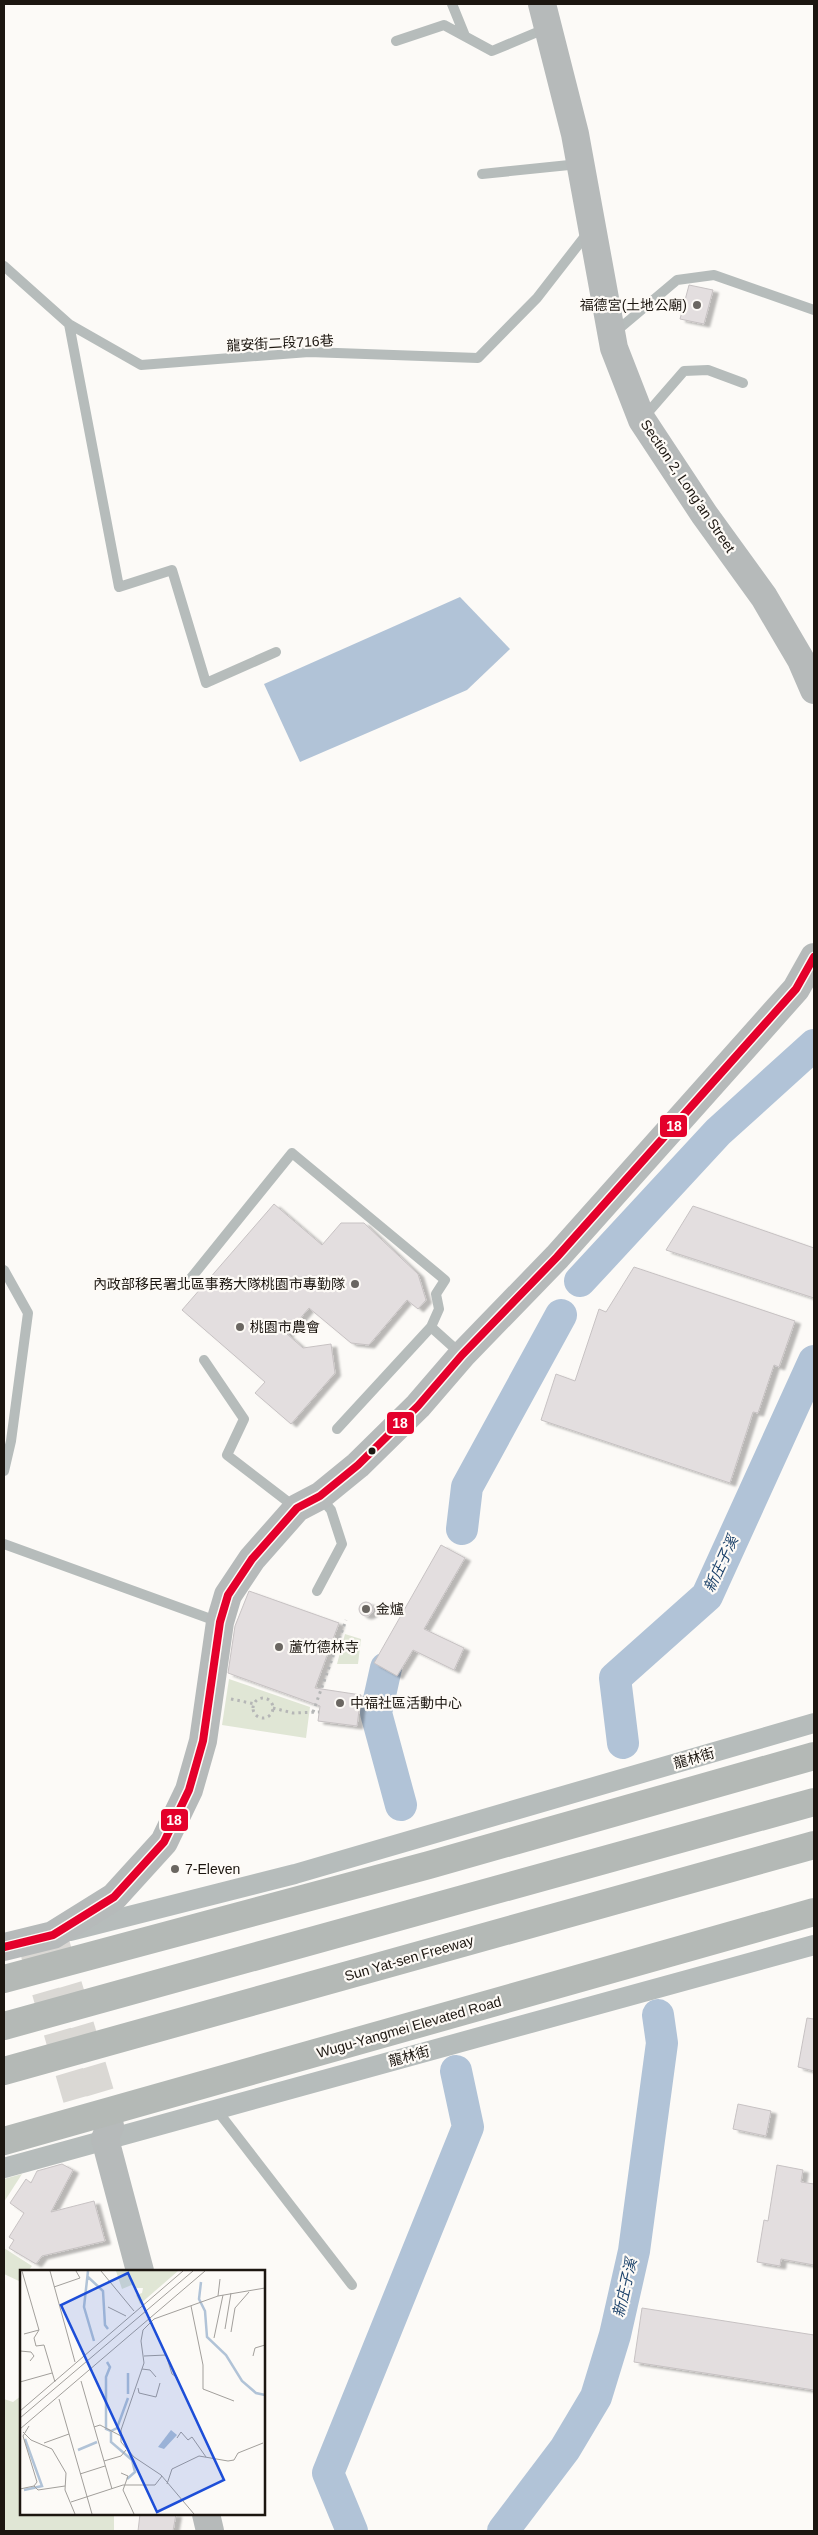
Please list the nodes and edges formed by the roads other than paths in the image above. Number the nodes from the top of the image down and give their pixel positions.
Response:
1 (452, 4) edge
2 (545, 16) edge
3 (465, 36) junction
4 (396, 41) dead end
5 (580, 164) junction
6 (482, 174) dead end
7 (591, 228) junction
8 (4, 266) edge
9 (814, 310) edge
10 (69, 324) junction
11 (611, 336) junction
12 (743, 383) dead end
13 (642, 420) junction
14 (276, 652) dead end
15 (814, 690) edge
16 (814, 957) edge
17 (4, 1270) edge
18 (188, 1283) dead end
19 (431, 1327) junction
20 (462, 1354) junction
21 (204, 1360) dead end
22 (337, 1429) dead end
23 (4, 1471) edge
24 (308, 1502) junction
25 (4, 1544) edge
26 (317, 1591) dead end
27 (220, 1622) junction
28 (814, 1723) edge
29 (814, 1756) edge
30 (814, 1802) edge
31 (814, 1845) edge
32 (814, 1912) edge
33 (43, 1943) junction
34 (814, 1945) edge
35 (4, 1946) edge
36 (4, 1979) edge
37 (4, 2026) edge
38 (4, 2071) edge
39 (216, 2109) junction
40 (101, 2132) junction
41 (4, 2141) edge
42 (4, 2168) edge
43 (140, 2270) edge
44 (352, 2285) dead end
45 (206, 2515) edge
46 (210, 2531) edge

1 - 3 lane
2 - 3 lane
2 - 5 street, Section 2, Long'an Street
3 - 4 lane
5 - 6 lane
5 - 7 street, Section 2, Long'an Street
7 - 10 lane, 龍安街二段716巷
7 - 11 street, Section 2, Long'an Street
8 - 10 lane, 龍安街二段716巷
9 - 11 lane
10 - 14 lane
11 - 13 street, Section 2, Long'an Street
12 - 13 lane
13 - 15 street, Section 2, Long'an Street
16 - 20 street
17 - 23 lane
18 - 19 lane
19 - 20 lane
19 - 22 lane
20 - 24 street
21 - 24 lane
24 - 26 lane
24 - 27 street
25 - 27 lane
27 - 33 street
28 - 33 street, 龍林街
29 - 36 highway, bridge
30 - 37 highway
31 - 38 highway, Sun Yat-sen Freeway
32 - 41 highway, Wugu-Yangmei Elevated Road, bridge
33 - 35 street
34 - 39 street, 龍林街
39 - 40 street, 龍林街
39 - 44 lane
40 - 42 street, 龍林街
40 - 43 street
45 - 46 street

